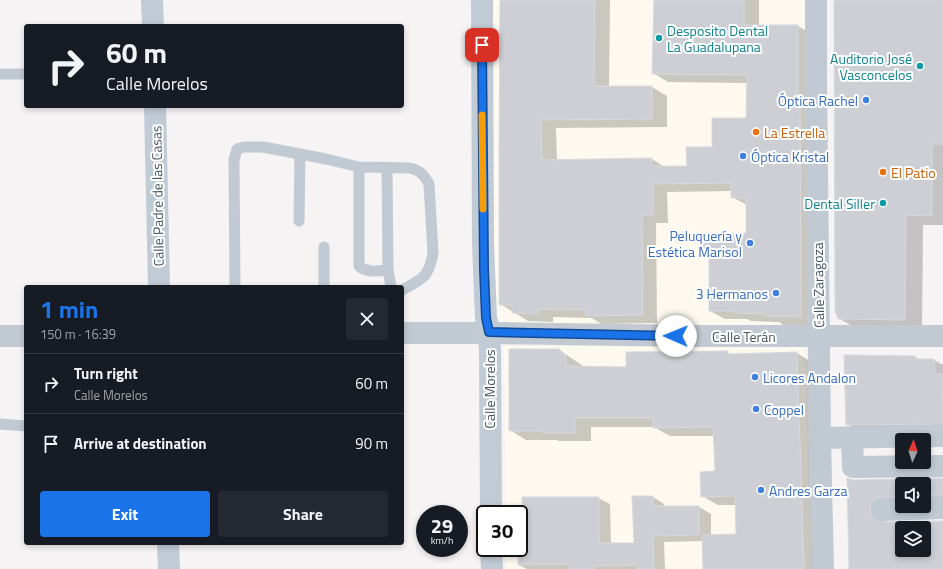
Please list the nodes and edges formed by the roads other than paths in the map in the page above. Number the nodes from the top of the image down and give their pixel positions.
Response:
1 (152, 0) edge
2 (482, 0) edge
3 (816, 0) edge
4 (153, 24) edge
5 (0, 74) edge
6 (24, 74) edge
7 (155, 108) edge
8 (300, 154) junction
9 (359, 167) junction
10 (387, 167) junction
11 (299, 221) dead end
12 (324, 247) dead end
13 (388, 270) junction
14 (159, 285) edge
15 (235, 285) edge
16 (324, 285) edge
17 (391, 285) edge
18 (404, 289) edge
19 (489, 332) junction
20 (404, 333) edge
21 (0, 336) edge
22 (24, 336) edge
23 (819, 336) junction
24 (943, 336) edge
25 (0, 424) edge
26 (24, 426) edge
27 (943, 436) edge
28 (820, 438) junction
29 (852, 438) junction
30 (943, 466) edge
31 (491, 505) edge
32 (943, 508) edge
33 (882, 510) dead end
34 (168, 545) edge
35 (491, 557) edge
36 (169, 569) edge
37 (492, 569) edge
38 (823, 569) edge

1 - 4 street
2 - 19 street, Calle Morelos
3 - 23 street, Calle Zaragoza
5 - 6 lane
7 - 14 street, Calle Padre de las Casas
8 - 9 lane
8 - 11 lane
8 - 15 lane
9 - 10 lane
9 - 13 lane
10 - 13 lane
10 - 18 lane
12 - 16 lane
13 - 17 lane
19 - 20 street, Calle Terán
19 - 23 street, Calle Terán
19 - 31 street, Calle Morelos
21 - 22 street
23 - 24 street, Calle Terán
23 - 28 street, Calle Zaragoza
25 - 26 lane
27 - 29 street
28 - 29 street
28 - 38 street, Calle Zaragoza
29 - 30 street
32 - 33 street
34 - 36 street
35 - 37 street

